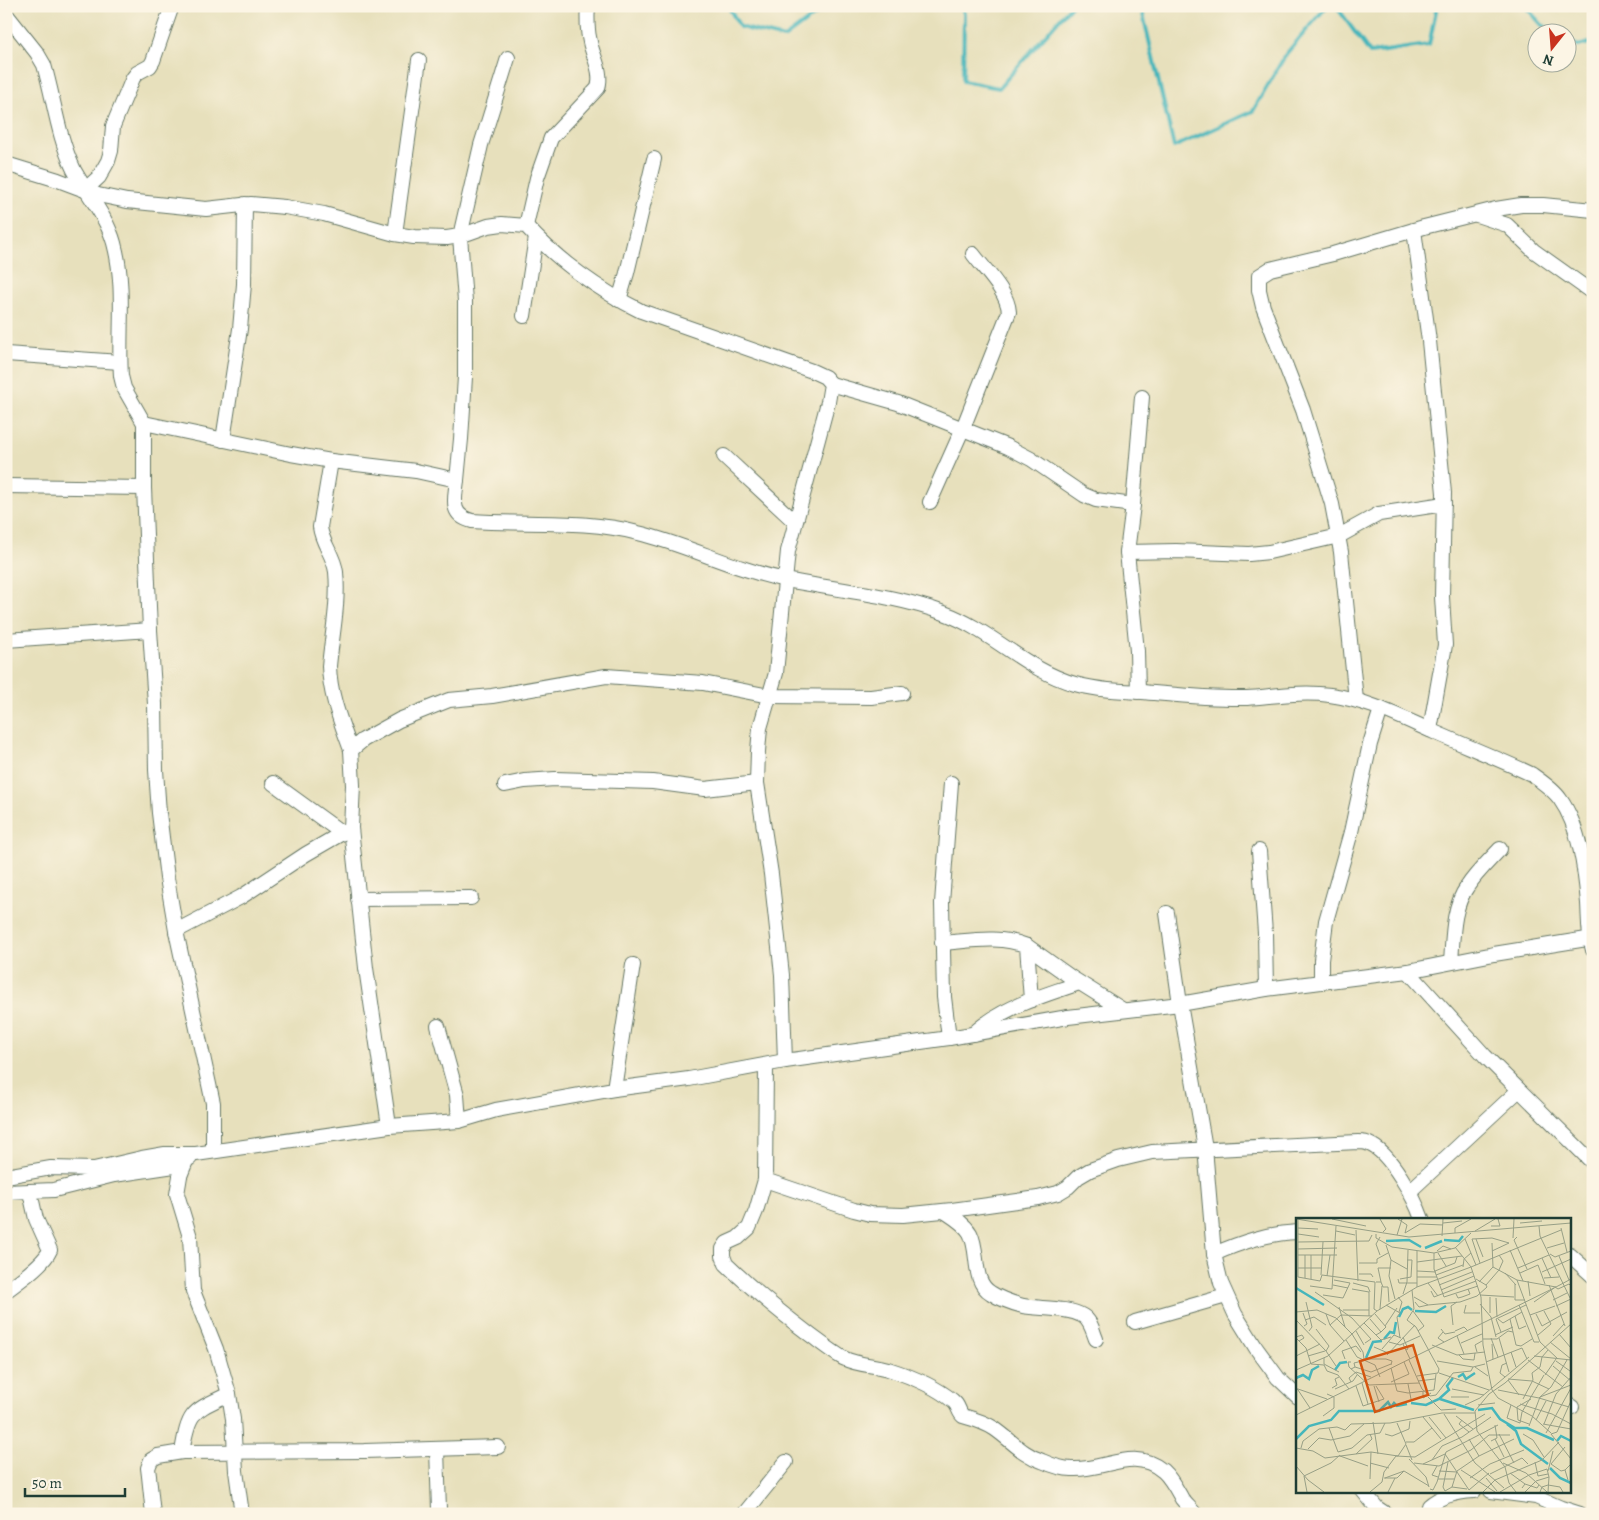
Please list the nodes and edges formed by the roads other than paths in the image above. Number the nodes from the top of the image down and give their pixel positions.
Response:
1 (172, 6) edge
2 (588, 6) edge
3 (6, 14) edge
4 (508, 58) dead end
5 (419, 60) dead end
6 (654, 158) dead end
7 (6, 164) edge
8 (87, 191) junction
9 (245, 204) junction
10 (1593, 210) edge
11 (1473, 214) junction
12 (526, 226) junction
13 (1414, 230) junction
14 (395, 234) junction
15 (460, 236) junction
16 (536, 238) junction
17 (973, 254) dead end
18 (1593, 293) edge
19 (619, 300) junction
20 (524, 316) dead end
21 (6, 354) edge
22 (120, 362) junction
23 (831, 384) junction
24 (1142, 397) dead end
25 (144, 423) junction
26 (963, 428) junction
27 (223, 440) junction
28 (724, 456) dead end
29 (331, 461) junction
30 (457, 480) junction
31 (6, 486) edge
32 (144, 488) junction
33 (930, 502) dead end
34 (1444, 504) junction
35 (1134, 505) junction
36 (795, 522) junction
37 (1338, 536) junction
38 (1127, 552) junction
39 (784, 580) junction
40 (150, 630) junction
41 (6, 640) edge
42 (1138, 692) junction
43 (902, 693) dead end
44 (769, 696) junction
45 (1356, 700) junction
46 (1382, 709) junction
47 (1430, 730) junction
48 (351, 750) junction
49 (273, 783) dead end
50 (951, 783) dead end
51 (757, 784) junction
52 (505, 785) dead end
53 (346, 830) junction
54 (1500, 849) dead end
55 (1259, 851) dead end
56 (471, 898) dead end
57 (358, 899) junction
58 (1167, 913) dead end
59 (176, 931) junction
60 (1592, 942) edge
61 (942, 943) junction
62 (1027, 946) junction
63 (1451, 962) junction
64 (633, 965) dead end
65 (1408, 971) junction
66 (1321, 982) junction
67 (1079, 983) junction
68 (1266, 989) junction
69 (1031, 1000) junction
70 (1180, 1004) junction
71 (1123, 1010) junction
72 (438, 1026) dead end
73 (973, 1034) junction
74 (949, 1038) junction
75 (785, 1061) junction
76 (766, 1065) junction
77 (614, 1089) junction
78 (1519, 1090) junction
79 (459, 1121) junction
80 (390, 1126) junction
81 (1205, 1148) junction
82 (213, 1150) junction
83 (191, 1157) junction
84 (1593, 1163) edge
85 (6, 1176) edge
86 (765, 1180) junction
87 (1410, 1191) junction
88 (6, 1192) edge
89 (30, 1192) junction
90 (944, 1211) junction
91 (1422, 1218) edge
92 (1296, 1232) edge
93 (1214, 1254) junction
94 (1572, 1257) edge
95 (1593, 1276) edge
96 (6, 1290) edge
97 (1226, 1296) junction
98 (1135, 1322) dead end
99 (1096, 1340) dead end
100 (228, 1394) junction
101 (1296, 1395) edge
102 (498, 1447) dead end
103 (437, 1450) junction
104 (234, 1451) junction
105 (182, 1452) junction
106 (786, 1462) dead end
107 (1364, 1492) edge
108 (1466, 1492) edge
109 (1498, 1492) edge
110 (153, 1514) edge
111 (242, 1514) edge
112 (437, 1514) edge
113 (744, 1514) edge
114 (1195, 1514) edge
115 (1386, 1514) edge
116 (1428, 1514) edge
117 (1580, 1514) edge

1 - 8 street
2 - 12 street
3 - 8 street
4 - 15 street
5 - 14 street
6 - 19 street
7 - 8 street
8 - 9 street
8 - 22 street
9 - 14 street
9 - 27 street
10 - 11 street
11 - 13 street
11 - 18 street
12 - 15 street
12 - 16 street
13 - 34 street
13 - 37 street
14 - 15 street
15 - 30 street
16 - 19 street
16 - 20 street
17 - 26 street
19 - 23 street
21 - 22 street
22 - 25 street
23 - 26 street
23 - 36 street
24 - 35 street
25 - 27 street
25 - 32 street
26 - 33 street
26 - 35 street
27 - 29 street
28 - 36 street
29 - 30 street
29 - 48 street
30 - 39 street
31 - 32 street
32 - 40 street
34 - 37 street
34 - 47 street
35 - 38 street
36 - 39 street
37 - 38 street
37 - 45 street
38 - 42 street
39 - 42 street
39 - 44 street
40 - 41 street
40 - 59 street
42 - 45 street
43 - 44 street
44 - 48 street
44 - 51 street
45 - 46 street
46 - 47 street
46 - 66 street
47 - 60 street
48 - 53 street
49 - 53 street
50 - 61 street
51 - 52 street
51 - 75 street
53 - 57 street
53 - 59 street
54 - 63 street
55 - 68 street
56 - 57 street
57 - 80 street
58 - 70 street
59 - 82 street
60 - 63 street
61 - 62 street
61 - 74 street
62 - 67 street
62 - 69 street
63 - 65 street
64 - 77 street
65 - 66 street
65 - 78 street
66 - 68 street
67 - 69 street
67 - 71 street
68 - 70 street
69 - 73 street
70 - 71 street
70 - 81 street
71 - 73 street
72 - 79 street
73 - 74 street
74 - 75 street
75 - 76 street
76 - 77 street
76 - 86 street
77 - 79 street
78 - 84 street
78 - 87 street
79 - 80 street
80 - 82 street
81 - 87 street
81 - 90 street
81 - 93 street
82 - 83 street
83 - 85 street
83 - 89 street
83 - 100 street
86 - 90 street
86 - 114 street
87 - 91 street
88 - 89 street
89 - 96 street
90 - 99 street
92 - 93 street
93 - 97 street
94 - 95 street
97 - 98 street
97 - 101 street
100 - 104 street
100 - 105 street
102 - 103 street
103 - 104 street
103 - 112 street
104 - 105 street
104 - 111 street
105 - 110 street
106 - 113 street
107 - 115 street
108 - 116 street
109 - 117 street

